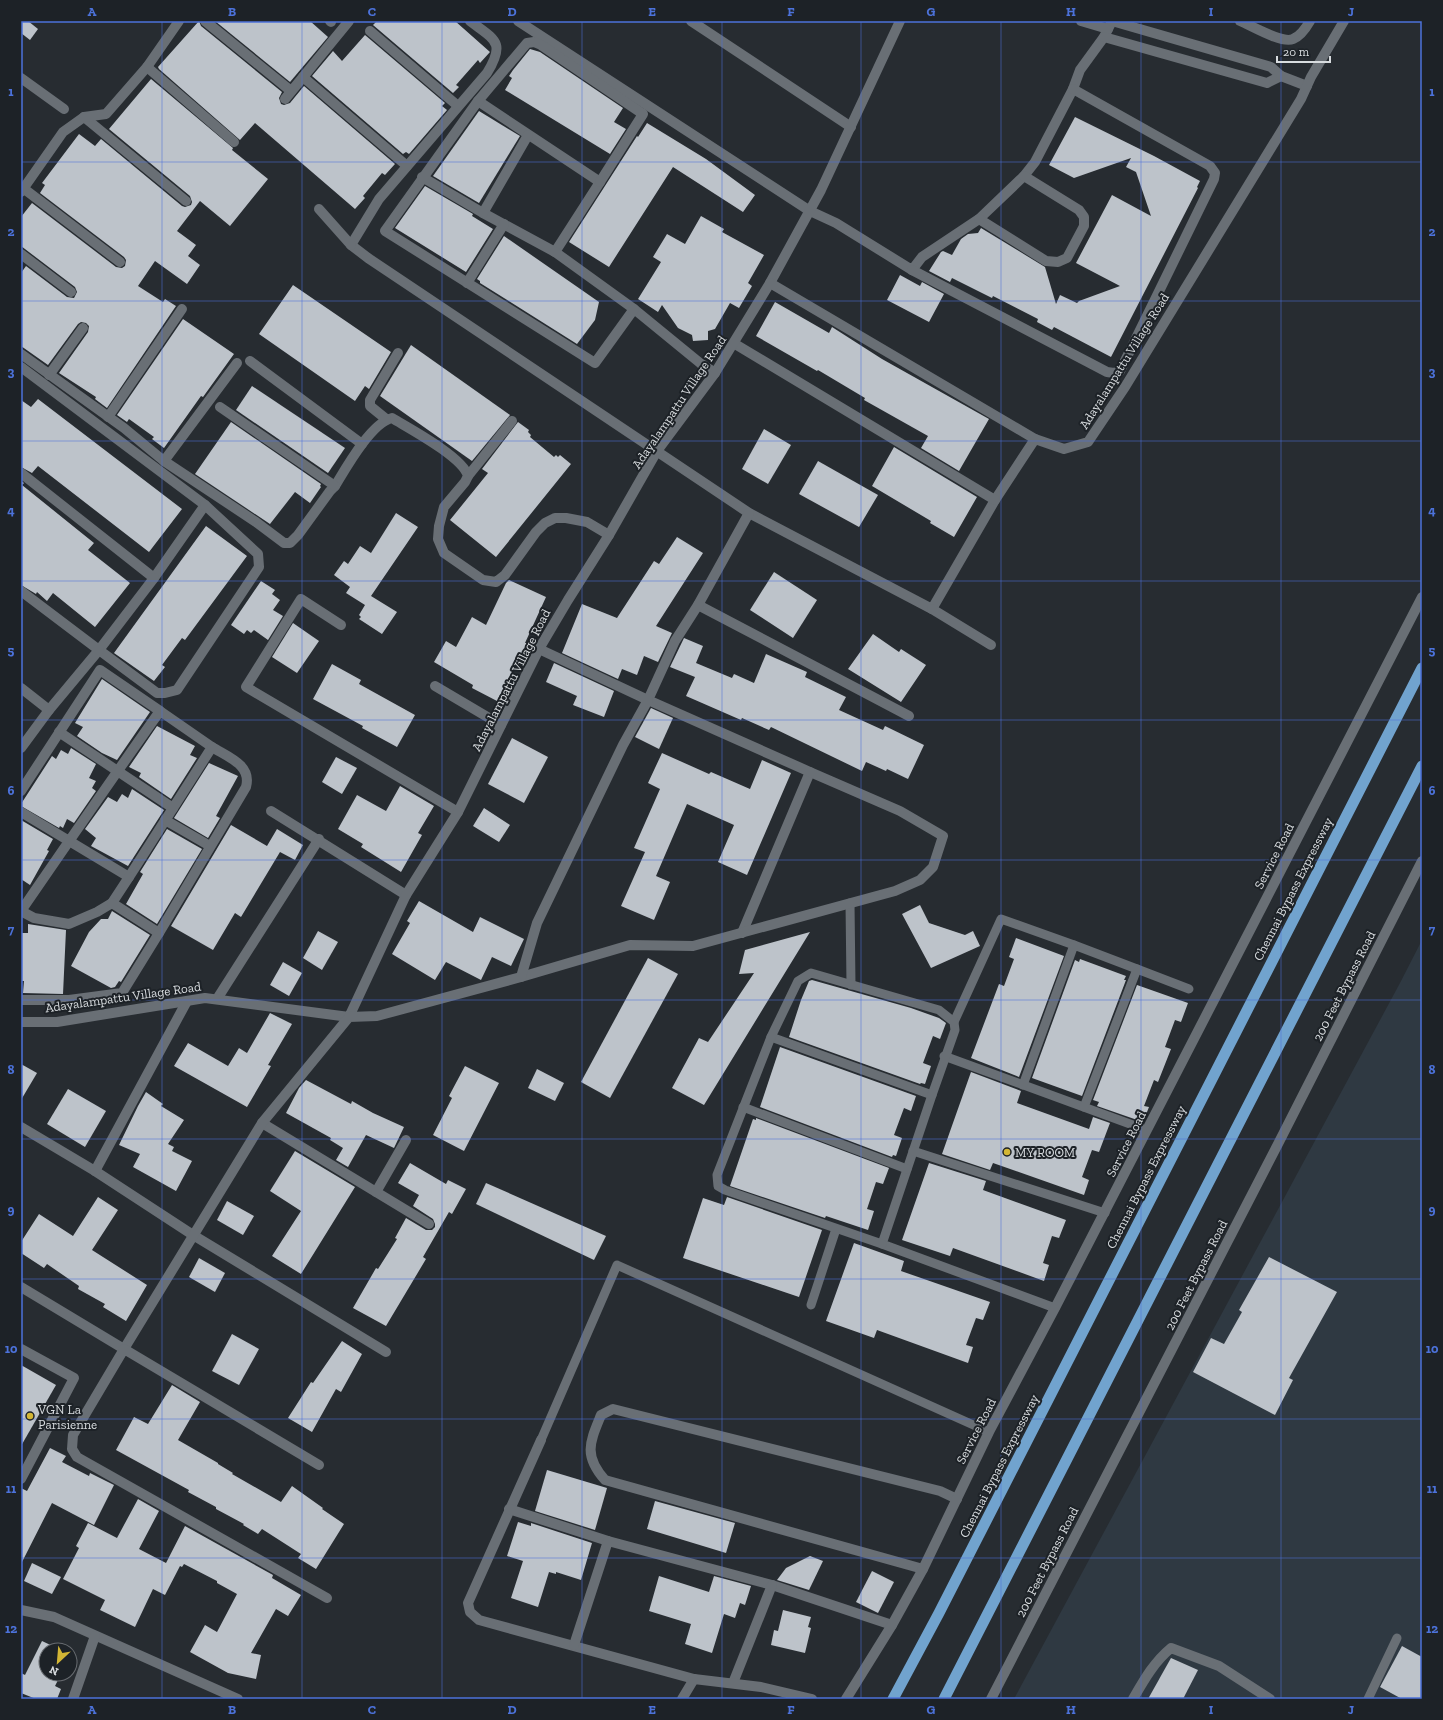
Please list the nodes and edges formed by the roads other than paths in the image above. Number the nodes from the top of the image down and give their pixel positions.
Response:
1 (179, 21) edge
2 (205, 21) edge
3 (349, 21) edge
4 (470, 21) edge
5 (518, 21) edge
6 (691, 21) edge
7 (900, 21) edge
8 (1081, 21) edge
9 (1240, 21) edge
10 (1310, 21) edge
11 (1344, 21) edge
12 (1109, 27) edge
13 (370, 31) dead end
14 (147, 67) junction
15 (1281, 76) junction
16 (303, 77) junction
17 (21, 78) edge
18 (1307, 86) junction
19 (1073, 89) junction
20 (478, 101) junction
21 (458, 106) junction
22 (64, 109) dead end
23 (84, 117) junction
24 (851, 127) junction
25 (528, 135) junction
26 (234, 142) dead end
27 (407, 166) junction
28 (422, 176) junction
29 (1024, 176) junction
30 (600, 182) junction
31 (22, 190) edge
32 (186, 201) dead end
33 (319, 210) dead end
34 (810, 211) junction
35 (483, 213) junction
36 (979, 219) junction
37 (504, 224) junction
38 (351, 245) junction
39 (555, 252) junction
40 (21, 254) edge
41 (120, 262) dead end
42 (912, 270) junction
43 (467, 283) junction
44 (770, 284) junction
45 (72, 292) dead end
46 (182, 309) dead end
47 (634, 309) junction
48 (83, 328) dead end
49 (734, 344) junction
50 (398, 353) dead end
51 (21, 354) edge
52 (250, 361) dead end
53 (237, 363) dead end
54 (21, 367) edge
55 (715, 373) junction
56 (49, 375) junction
57 (220, 407) dead end
58 (108, 417) junction
59 (386, 419) junction
60 (512, 420) dead end
61 (1035, 439) junction
62 (362, 444) junction
63 (657, 451) junction
64 (164, 461) junction
65 (21, 473) edge
66 (468, 476) junction
67 (335, 486) junction
68 (995, 500) junction
69 (204, 505) junction
70 (749, 513) junction
71 (609, 535) junction
72 (154, 578) junction
73 (21, 591) edge
74 (1422, 598) edge
75 (698, 605) junction
76 (932, 609) junction
77 (341, 625) dead end
78 (991, 645) dead end
79 (538, 649) junction
80 (99, 650) junction
81 (1422, 668) edge
82 (435, 686) dead end
83 (21, 688) edge
84 (648, 700) junction
85 (48, 710) junction
86 (160, 711) junction
87 (909, 716) dead end
88 (501, 725) junction
89 (59, 732) junction
90 (212, 747) junction
91 (21, 748) edge
92 (1422, 766) edge
93 (117, 772) junction
94 (810, 772) junction
95 (21, 791) edge
96 (173, 808) junction
97 (271, 811) dead end
98 (21, 812) edge
99 (458, 812) junction
100 (165, 820) junction
101 (319, 839) junction
102 (70, 842) junction
103 (210, 846) junction
104 (1422, 861) edge
105 (129, 878) junction
106 (406, 895) junction
107 (112, 903) junction
108 (850, 903) junction
109 (21, 911) edge
110 (159, 933) junction
111 (742, 933) junction
112 (1074, 945) junction
113 (1137, 969) junction
114 (521, 977) junction
115 (851, 985) junction
116 (1189, 989) dead end
117 (217, 999) junction
118 (21, 1000) edge
119 (187, 1000) junction
120 (349, 1017) junction
121 (21, 1022) edge
122 (954, 1022) junction
123 (771, 1037) junction
124 (944, 1056) junction
125 (1023, 1085) junction
126 (932, 1095) junction
127 (744, 1107) junction
128 (1084, 1107) junction
129 (262, 1124) junction
130 (21, 1127) edge
131 (1141, 1128) dead end
132 (406, 1140) dead end
133 (913, 1151) junction
134 (907, 1169) junction
135 (95, 1171) junction
136 (376, 1192) junction
137 (1105, 1213) junction
138 (429, 1224) dead end
139 (836, 1228) junction
140 (193, 1234) junction
141 (882, 1244) junction
142 (21, 1287) edge
143 (811, 1305) dead end
144 (1055, 1308) junction
145 (21, 1348) edge
146 (124, 1349) junction
147 (386, 1352) dead end
148 (989, 1432) junction
149 (541, 1440) joint
150 (319, 1465) dead end
151 (21, 1478) edge
152 (957, 1499) junction
153 (509, 1509) junction
154 (608, 1541) junction
155 (923, 1569) junction
156 (772, 1585) junction
157 (326, 1598) dead end
158 (21, 1610) edge
159 (892, 1624) junction
160 (95, 1636) junction
161 (1396, 1638) dead end
162 (574, 1645) junction
163 (694, 1679) junction
164 (733, 1684) junction
165 (73, 1699) edge
166 (238, 1699) edge
167 (682, 1699) edge
168 (812, 1699) edge
169 (846, 1699) edge
170 (893, 1699) edge
171 (944, 1699) edge
172 (991, 1699) edge
173 (1133, 1699) edge
174 (1270, 1699) edge
175 (1368, 1699) edge

1 - 14 street
2 - 16 street
3 - 16 street
4 - 21 street
5 - 34 street
6 - 24 street
7 - 24 street
8 - 12 street
9 - 10 street
11 - 18 street, Adayalampattu Village Road
12 - 15 street
12 - 15 street
12 - 19 street
13 - 21 street
14 - 23 street
14 - 26 street
15 - 18 street
16 - 27 street
17 - 22 street
18 - 61 street, Adayalampattu Village Road
19 - 29 street
19 - 42 street
20 - 25 street
20 - 28 street
20 - 30 street
21 - 27 street
23 - 31 street
23 - 32 street
24 - 34 street
25 - 30 street
25 - 35 street
27 - 38 street
28 - 35 street
28 - 43 street
29 - 36 street
29 - 36 street
30 - 39 street
31 - 41 street
33 - 38 street
34 - 42 street
34 - 44 street
35 - 37 street
36 - 42 street
37 - 39 street
37 - 43 street
38 - 63 street
39 - 47 street
40 - 45 street
43 - 47 street
44 - 49 street, Adayalampattu Village Road
44 - 61 street, Adayalampattu Village Road
46 - 58 street
47 - 55 street
48 - 56 street
49 - 55 street, Adayalampattu Village Road
49 - 68 street
50 - 59 street
51 - 56 street
52 - 62 street
53 - 64 street
54 - 69 street
55 - 63 street, Adayalampattu Village Road
56 - 58 street
57 - 67 street
58 - 64 street
59 - 62 street
59 - 66 street
60 - 66 street
61 - 68 street
62 - 67 street
63 - 70 street
63 - 71 street, Adayalampattu Village Road
64 - 67 street
65 - 72 street
66 - 71 street
68 - 76 street
69 - 72 street
69 - 80 street
70 - 75 street
70 - 76 street
71 - 79 street, Adayalampattu Village Road
72 - 80 street
73 - 80 street
74 - 137 street, Service Road
75 - 84 street
75 - 87 street
76 - 78 street
77 - 99 street
79 - 84 street
79 - 88 street, Adayalampattu Village Road
80 - 85 street
81 - 170 highway, Chennai Bypass Expressway
82 - 88 street
83 - 85 street
84 - 94 street
84 - 114 street
85 - 91 street
86 - 89 street
86 - 90 street
86 - 93 street
88 - 99 street, Adayalampattu Village Road
89 - 93 street
89 - 95 street
90 - 96 street
90 - 103 street
92 - 171 highway
93 - 96 street
93 - 102 street
94 - 108 street
94 - 111 street
96 - 100 street
97 - 101 street
98 - 102 street
99 - 106 street, Adayalampattu Village Road
100 - 103 street
100 - 105 street
101 - 106 street
101 - 117 street
102 - 105 street
102 - 109 street
103 - 110 street
104 - 172 street, 200 Feet Bypass Road
105 - 107 street
106 - 120 street, Adayalampattu Village Road
107 - 109 street
107 - 110 street
108 - 111 street
108 - 115 lane
110 - 118 street
111 - 114 street
112 - 113 lane
112 - 122 lane
112 - 125 lane
113 - 116 lane
113 - 128 lane
114 - 120 street
115 - 122 lane
115 - 123 lane
117 - 119 street, Adayalampattu Village Road
117 - 120 street, Adayalampattu Village Road
119 - 121 street, Adayalampattu Village Road
119 - 135 street
120 - 129 street
122 - 124 lane
123 - 126 lane
123 - 127 lane
124 - 125 lane
124 - 126 lane
125 - 128 lane
126 - 133 lane
127 - 134 lane
127 - 139 lane
128 - 131 lane
129 - 136 street
129 - 140 street
130 - 135 street
132 - 136 street
133 - 134 lane
133 - 137 lane
134 - 141 lane
135 - 140 street
136 - 138 street
137 - 144 street, Service Road
139 - 141 lane
139 - 143 lane
140 - 146 street
140 - 147 street
141 - 144 lane
142 - 146 street
144 - 148 street, Service Road
145 - 151 street
146 - 150 street
146 - 157 street
148 - 149 lane
148 - 152 street, Service Road
149 - 153 street
152 - 155 street, Service Road
152 - 155 street
153 - 154 street
153 - 162 street
154 - 156 street
154 - 162 street
155 - 159 street, Service Road
156 - 159 street
156 - 164 street
158 - 160 street
159 - 169 street, Service Road
160 - 165 street
160 - 166 street
161 - 175 lane
162 - 163 street
163 - 164 street
163 - 167 street
164 - 168 street
173 - 174 street

